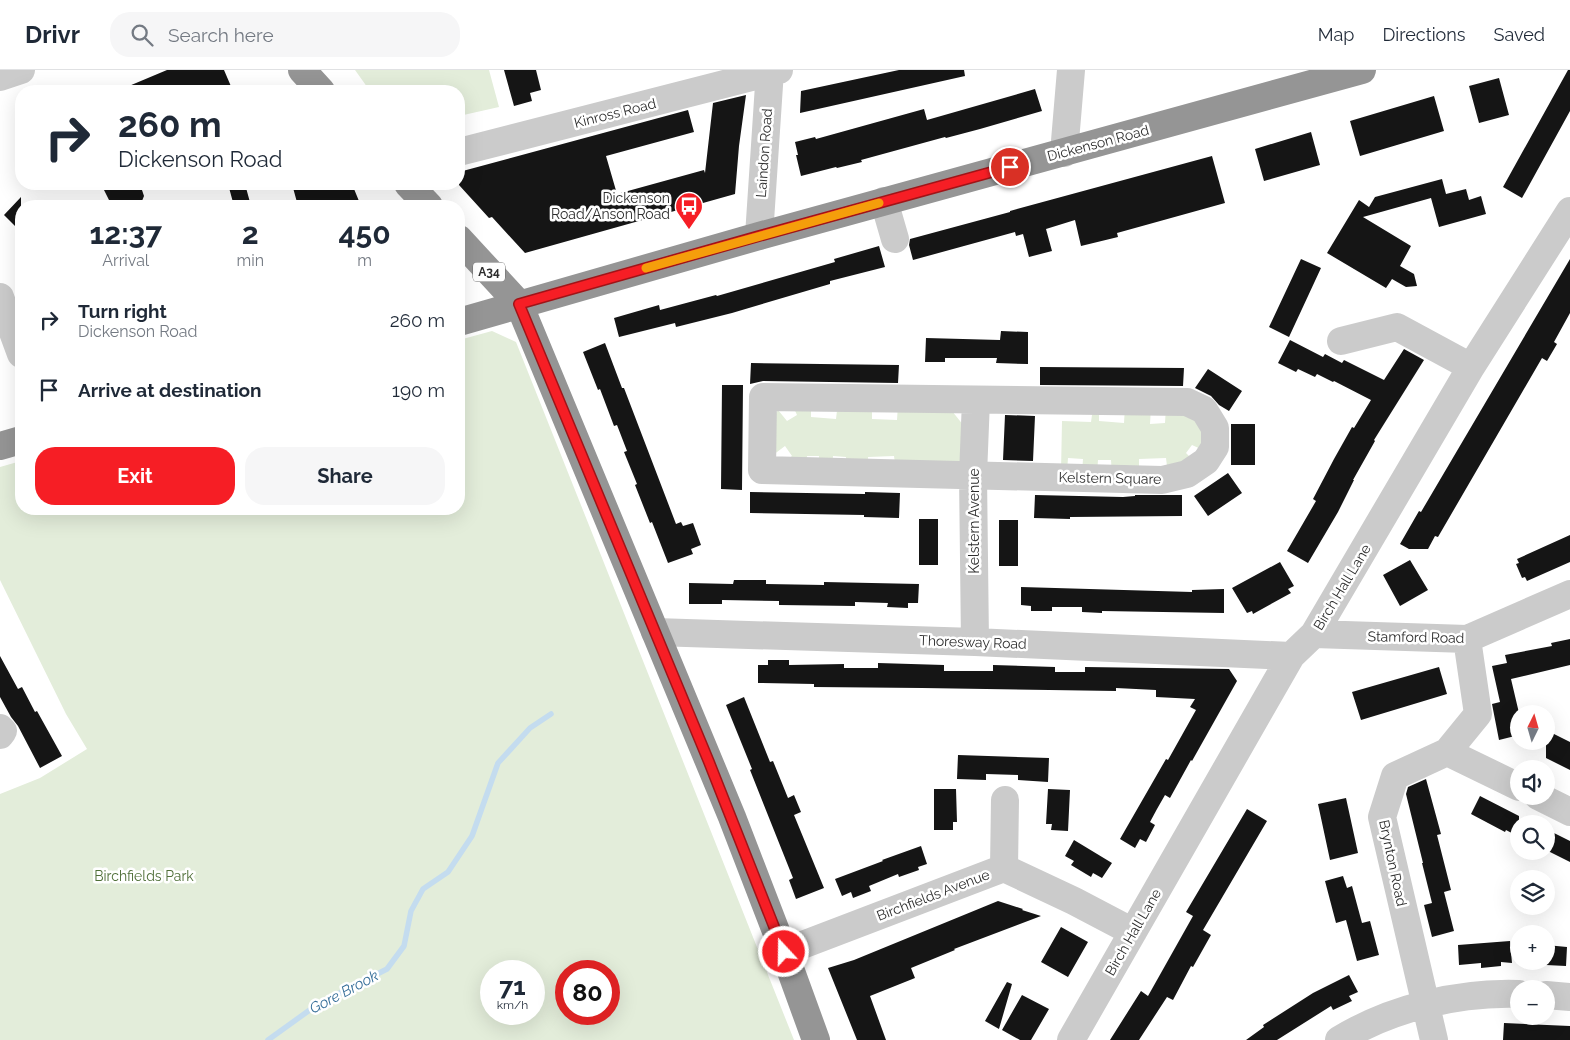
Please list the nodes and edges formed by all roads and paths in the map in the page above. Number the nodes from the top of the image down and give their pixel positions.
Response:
1 (21, 70) edge
2 (302, 70) edge
3 (1072, 70) edge
4 (773, 71) edge
5 (1350, 72) edge
6 (0, 77) edge
7 (712, 79) edge
8 (316, 85) edge
9 (465, 150) edge
10 (1064, 153) junction
11 (414, 190) edge
12 (423, 200) edge
13 (884, 201) junction
14 (1570, 211) edge
15 (759, 236) junction
16 (894, 239) dead end
17 (465, 246) edge
18 (0, 297) edge
19 (519, 304) junction
20 (465, 320) edge
21 (15, 338) edge
22 (1341, 341) dead end
23 (1472, 367) junction
24 (976, 400) junction
25 (15, 442) edge
26 (0, 446) edge
27 (973, 475) junction
28 (1570, 594) edge
29 (654, 632) junction
30 (1314, 634) junction
31 (1467, 639) junction
32 (975, 642) junction
33 (1291, 656) junction
34 (0, 728) edge
35 (0, 735) edge
36 (1447, 752) junction
37 (1510, 783) edge
38 (1005, 800) dead end
39 (1555, 804) edge
40 (1570, 812) edge
41 (1004, 868) junction
42 (1133, 932) junction
43 (784, 952) junction
44 (1510, 995) edge
45 (1555, 996) edge
46 (1570, 997) edge
47 (1425, 1006) junction
48 (816, 1040) edge
49 (1070, 1040) edge
50 (1339, 1040) edge
51 (1434, 1040) edge

1 - 6 street
2 - 8 highway
3 - 10 street
4 - 7 street, Kinross Road
4 - 15 street, Laindon Road
5 - 10 highway, Dickenson Road
7 - 9 street, Kinross Road
10 - 13 highway, Dickenson Road
11 - 12 highway
13 - 15 highway, Dickenson Road
13 - 16 street
14 - 23 street, Birch Hall Lane
15 - 19 highway, Dickenson Road
17 - 19 highway, A34
18 - 21 street
19 - 20 highway, Dickenson Road
19 - 29 highway, A34
22 - 23 street
23 - 30 street, Birch Hall Lane
24 - 27 street, Kelstern Avenue
24 - 27 street, Kelstern Square
24 - 27 street, Kelstern Square
25 - 26 highway
27 - 32 street, Kelstern Avenue
28 - 31 street, Stamford Road
29 - 32 street, Thoresway Road
29 - 43 highway, A34
30 - 31 street, Stamford Road
30 - 33 street, Birch Hall Lane
31 - 36 street, Brynton Road
32 - 33 street, Thoresway Road
33 - 42 street, Birch Hall Lane
34 - 35 street
36 - 37 street
36 - 47 street, Brynton Road
38 - 41 street
39 - 40 street
41 - 42 street, Birchfields Avenue
41 - 43 street, Birchfields Avenue
42 - 49 street, Birch Hall Lane
43 - 48 highway, A34
44 - 47 street
45 - 46 street
47 - 50 street
47 - 51 street, Brynton Road

